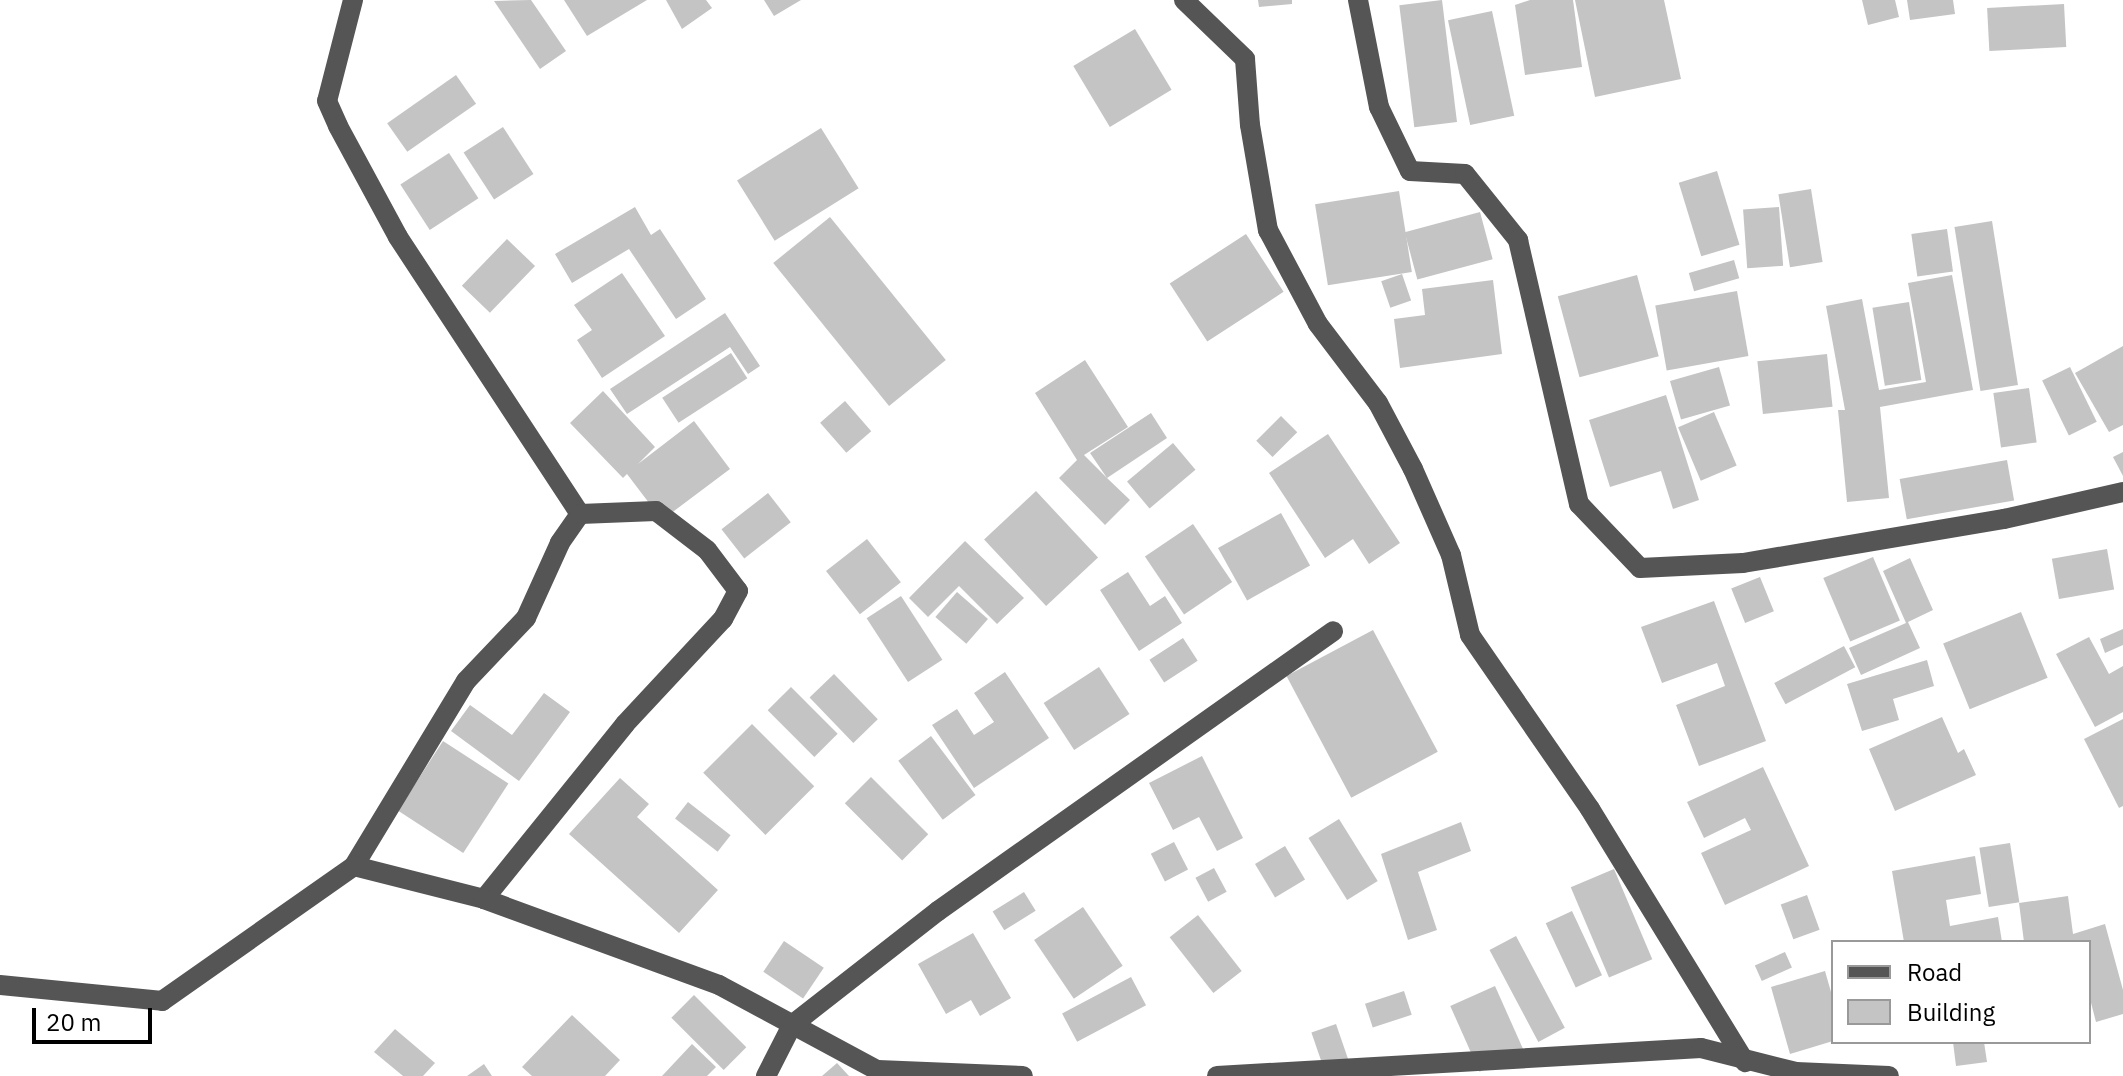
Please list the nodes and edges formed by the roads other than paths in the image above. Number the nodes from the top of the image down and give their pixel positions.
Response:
1 (353, 0) edge
2 (1184, 0) edge
3 (1358, 0) edge
4 (2123, 492) edge
5 (580, 514) junction
6 (1333, 631) dead end
7 (354, 866) junction
8 (484, 899) junction
9 (0, 985) edge
10 (792, 1025) junction
11 (1745, 1062) junction
12 (883, 1073) edge
13 (766, 1076) edge
14 (1023, 1076) edge
15 (1217, 1076) edge
16 (1889, 1076) edge

1 - 5 street
2 - 11 street
3 - 4 street
5 - 7 street
5 - 8 street
6 - 10 street
7 - 8 street
7 - 9 street
8 - 10 street
10 - 12 street
10 - 13 street
11 - 15 street
11 - 16 street
12 - 14 street

